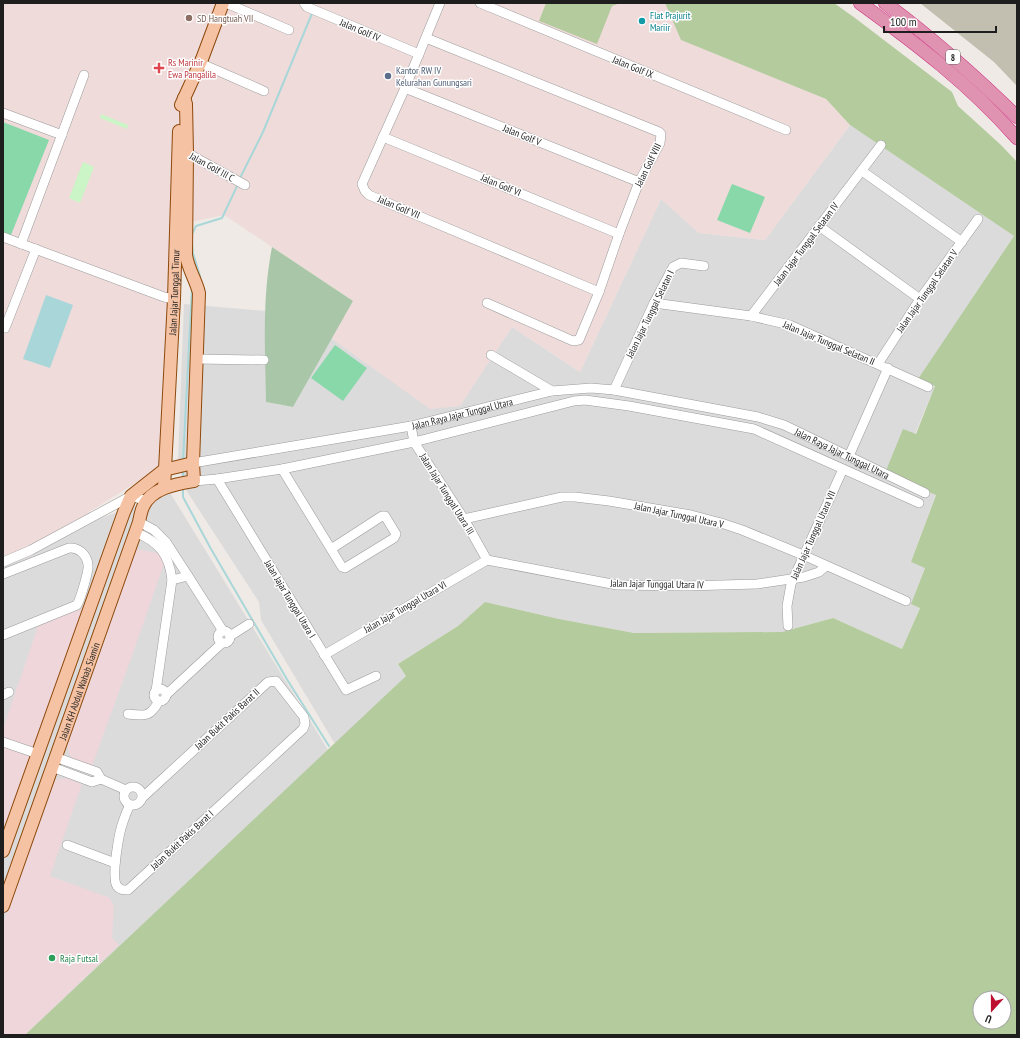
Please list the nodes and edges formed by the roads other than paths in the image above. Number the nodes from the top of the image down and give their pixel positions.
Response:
1 (224, 3) edge
2 (440, 3) edge
3 (480, 3) edge
4 (860, 3) edge
5 (885, 3) edge
6 (306, 5) edge
7 (289, 30) dead end
8 (426, 38) junction
9 (419, 54) junction
10 (200, 64) junction
11 (84, 75) dead end
12 (405, 88) junction
13 (264, 91) dead end
14 (3, 113) edge
15 (1017, 117) edge
16 (786, 130) dead end
17 (62, 135) junction
18 (383, 136) junction
19 (1017, 138) edge
20 (881, 145) dead end
21 (183, 152) junction
22 (862, 171) junction
23 (639, 182) junction
24 (245, 185) dead end
25 (978, 220) dead end
26 (819, 226) junction
27 (619, 234) junction
28 (3, 237) edge
29 (962, 242) junction
30 (21, 244) junction
31 (36, 250) junction
32 (704, 266) dead end
33 (599, 292) junction
34 (920, 299) junction
35 (174, 300) junction
36 (487, 303) dead end
37 (654, 303) junction
38 (751, 316) junction
39 (3, 328) edge
40 (491, 355) dead end
41 (197, 359) junction
42 (264, 360) dead end
43 (878, 364) junction
44 (888, 368) junction
45 (928, 387) dead end
46 (614, 390) junction
47 (552, 391) junction
48 (758, 417) junction
49 (411, 426) junction
50 (754, 429) junction
51 (414, 442) junction
52 (849, 456) junction
53 (191, 464) junction
54 (282, 469) junction
55 (843, 469) junction
56 (166, 470) junction
57 (217, 479) junction
58 (191, 482) junction
59 (166, 487) junction
60 (925, 493) dead end
61 (131, 496) junction
62 (147, 500) junction
63 (919, 502) dead end
64 (464, 519) junction
65 (137, 527) junction
66 (331, 549) junction
67 (803, 555) junction
68 (486, 560) junction
69 (3, 562) edge
70 (826, 566) junction
71 (3, 574) edge
72 (188, 576) junction
73 (793, 578) junction
74 (172, 580) junction
75 (906, 601) dead end
76 (249, 624) dead end
77 (788, 626) dead end
78 (227, 634) junction
79 (3, 635) edge
80 (324, 655) junction
81 (376, 676) dead end
82 (61, 690) junction
83 (156, 691) junction
84 (167, 694) junction
85 (77, 695) junction
86 (160, 701) junction
87 (54, 712) junction
88 (128, 714) dead end
89 (70, 718) junction
90 (305, 724) joint
91 (3, 742) edge
92 (38, 754) junction
93 (54, 762) junction
94 (126, 790) junction
95 (143, 797) junction
96 (130, 805) junction
97 (67, 845) dead end
98 (3, 851) edge
99 (115, 863) junction
100 (3, 906) edge

1 - 7 street
1 - 10 main road, Jalan Jajar Tunggal Timur
2 - 8 street, Jalan Golf VII
3 - 16 street, Jalan Golf IX
4 - 19 highway, 8
5 - 15 highway, 8
6 - 9 street, Jalan Golf IV
8 - 9 street, Jalan Golf VII
8 - 23 street, Jalan Golf VIII
9 - 12 street, Jalan Golf VII
10 - 13 street
10 - 21 main road, Jalan Jajar Tunggal Timur
11 - 17 street
12 - 18 street, Jalan Golf VII
12 - 23 street, Jalan Golf V
14 - 17 street
17 - 30 street
18 - 27 street, Jalan Golf VI
18 - 33 street, Jalan Golf VII
20 - 22 street, Jalan Jajar Tunggal Selatan IV
21 - 24 street, Jalan Golf III C
21 - 35 main road, Jalan Jajar Tunggal Timur
21 - 41 main road, Jalan Jajar Tunggal Timur
22 - 26 street, Jalan Jajar Tunggal Selatan IV
22 - 29 street
23 - 27 street, Jalan Golf VIII
25 - 29 street, Jalan Jajar Tunggal Selatan V
26 - 34 street
26 - 38 street, Jalan Jajar Tunggal Selatan IV
27 - 33 street, Jalan Golf VIII
28 - 30 street
29 - 34 street, Jalan Jajar Tunggal Selatan V
30 - 31 street
31 - 35 street
31 - 39 street
32 - 37 street, Jalan Jajar Tunggal Selatan I
33 - 36 street, Jalan Golf VIII
34 - 43 street, Jalan Jajar Tunggal Selatan V
35 - 56 main road, Jalan Jajar Tunggal Timur
37 - 38 street, Jalan Jajar Tunggal Selatan II
37 - 46 street, Jalan Jajar Tunggal Selatan I
38 - 43 street, Jalan Jajar Tunggal Selatan II
40 - 47 street
41 - 42 street
41 - 53 main road, Jalan Jajar Tunggal Timur
43 - 44 street, Jalan Jajar Tunggal Selatan II
44 - 45 street, Jalan Jajar Tunggal Selatan II
44 - 52 street
46 - 47 street, Jalan Raya Jajar Tunggal Utara
46 - 48 street, Jalan Raya Jajar Tunggal Utara
47 - 49 street, Jalan Raya Jajar Tunggal Utara
48 - 50 street
48 - 52 street, Jalan Raya Jajar Tunggal Utara
49 - 51 street, Jalan Jajar Tunggal Utara III
49 - 53 street, Jalan Raya Jajar Tunggal Utara
50 - 51 street, Jalan Raya Jajar Tunggal Utara
50 - 55 street, Jalan Raya Jajar Tunggal Utara
51 - 54 street, Jalan Raya Jajar Tunggal Utara
51 - 64 street, Jalan Jajar Tunggal Utara III
52 - 60 street, Jalan Raya Jajar Tunggal Utara
53 - 56 main road, Jalan Raya Jajar Tunggal Utara
53 - 58 main road, Jalan Jajar Tunggal Timur
54 - 57 street, Jalan Raya Jajar Tunggal Utara
54 - 66 street
55 - 63 street, Jalan Raya Jajar Tunggal Utara
55 - 67 street, Jalan Jajar Tunggal Utara VII
56 - 59 main road, Jalan Jajar Tunggal Timur
56 - 61 main road
57 - 58 street, Jalan Raya Jajar Tunggal Utara
57 - 80 street, Jalan Jajar Tunggal Utara I
58 - 59 main road, Jalan Raya Jajar Tunggal Utara
59 - 62 main road
61 - 62 street
61 - 69 street
61 - 82 main road, Jalan KH Abdul Wahab Siamin
62 - 65 main road, Jalan KH Abdul Wahab Siamin
64 - 67 street, Jalan Jajar Tunggal Utara V
64 - 68 street, Jalan Jajar Tunggal Utara III
65 - 72 street
65 - 74 street
65 - 85 main road, Jalan KH Abdul Wahab Siamin
66 - 66 street
67 - 70 street, Jalan Jajar Tunggal Utara V
67 - 73 street, Jalan Jajar Tunggal Utara VII
68 - 73 street, Jalan Jajar Tunggal Utara IV
68 - 80 street, Jalan Jajar Tunggal Utara VI
70 - 73 street, Jalan Jajar Tunggal Utara IV
70 - 75 street, Jalan Jajar Tunggal Utara V
71 - 79 street
72 - 74 street
72 - 78 street
73 - 77 street, Jalan Jajar Tunggal Utara VII
74 - 83 street
76 - 78 street
78 - 84 street
80 - 81 street, Jalan Jajar Tunggal Utara I
82 - 85 main road
82 - 87 main road, Jalan KH Abdul Wahab Siamin
83 - 84 street
83 - 86 street
84 - 86 street
85 - 89 main road, Jalan KH Abdul Wahab Siamin
86 - 88 street
87 - 89 main road
87 - 92 main road, Jalan KH Abdul Wahab Siamin
89 - 93 main road, Jalan KH Abdul Wahab Siamin
90 - 95 street, Jalan Bukit Pakis Barat II
90 - 99 street, Jalan Bukit Pakis Barat I
91 - 92 street
92 - 98 main road, Jalan KH Abdul Wahab Siamin
93 - 94 street
93 - 100 main road, Jalan KH Abdul Wahab Siamin
94 - 95 street
94 - 96 street
95 - 96 street
96 - 99 street, Jalan Bukit Pakis Barat I
97 - 99 street

